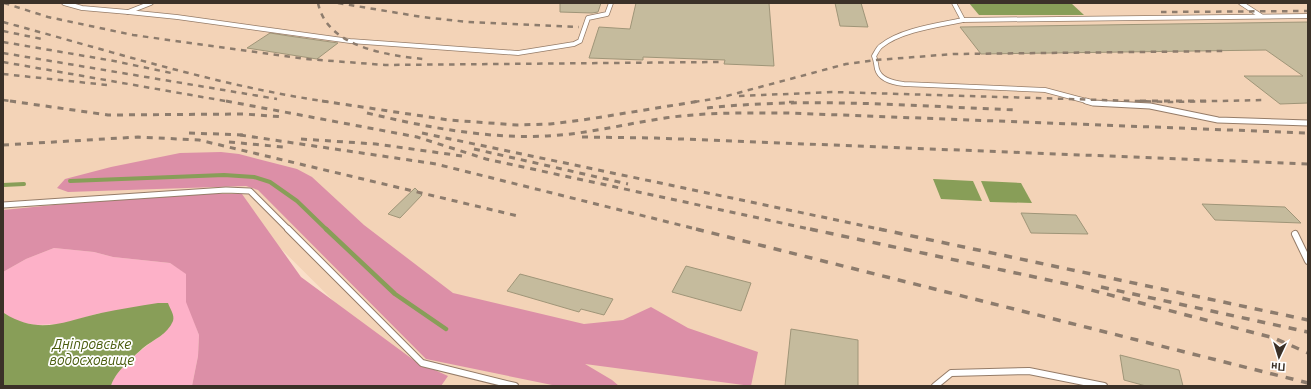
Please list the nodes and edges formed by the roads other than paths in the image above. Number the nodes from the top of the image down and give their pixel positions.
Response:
1 (64, 3) edge
2 (151, 3) edge
3 (611, 3) edge
4 (954, 3) edge
5 (1241, 3) edge
6 (128, 12) junction
7 (1261, 16) junction
8 (1308, 16) edge
9 (963, 20) junction
10 (1308, 123) edge
11 (3, 205) edge
12 (1295, 234) dead end
13 (1308, 261) edge
14 (515, 386) edge
15 (935, 386) edge
16 (1104, 386) edge

1 - 6 lane
2 - 6 lane
3 - 6 lane
4 - 9 lane
5 - 7 lane
7 - 8 lane
7 - 9 lane
9 - 10 lane
11 - 14 lane
12 - 13 lane
15 - 16 lane

